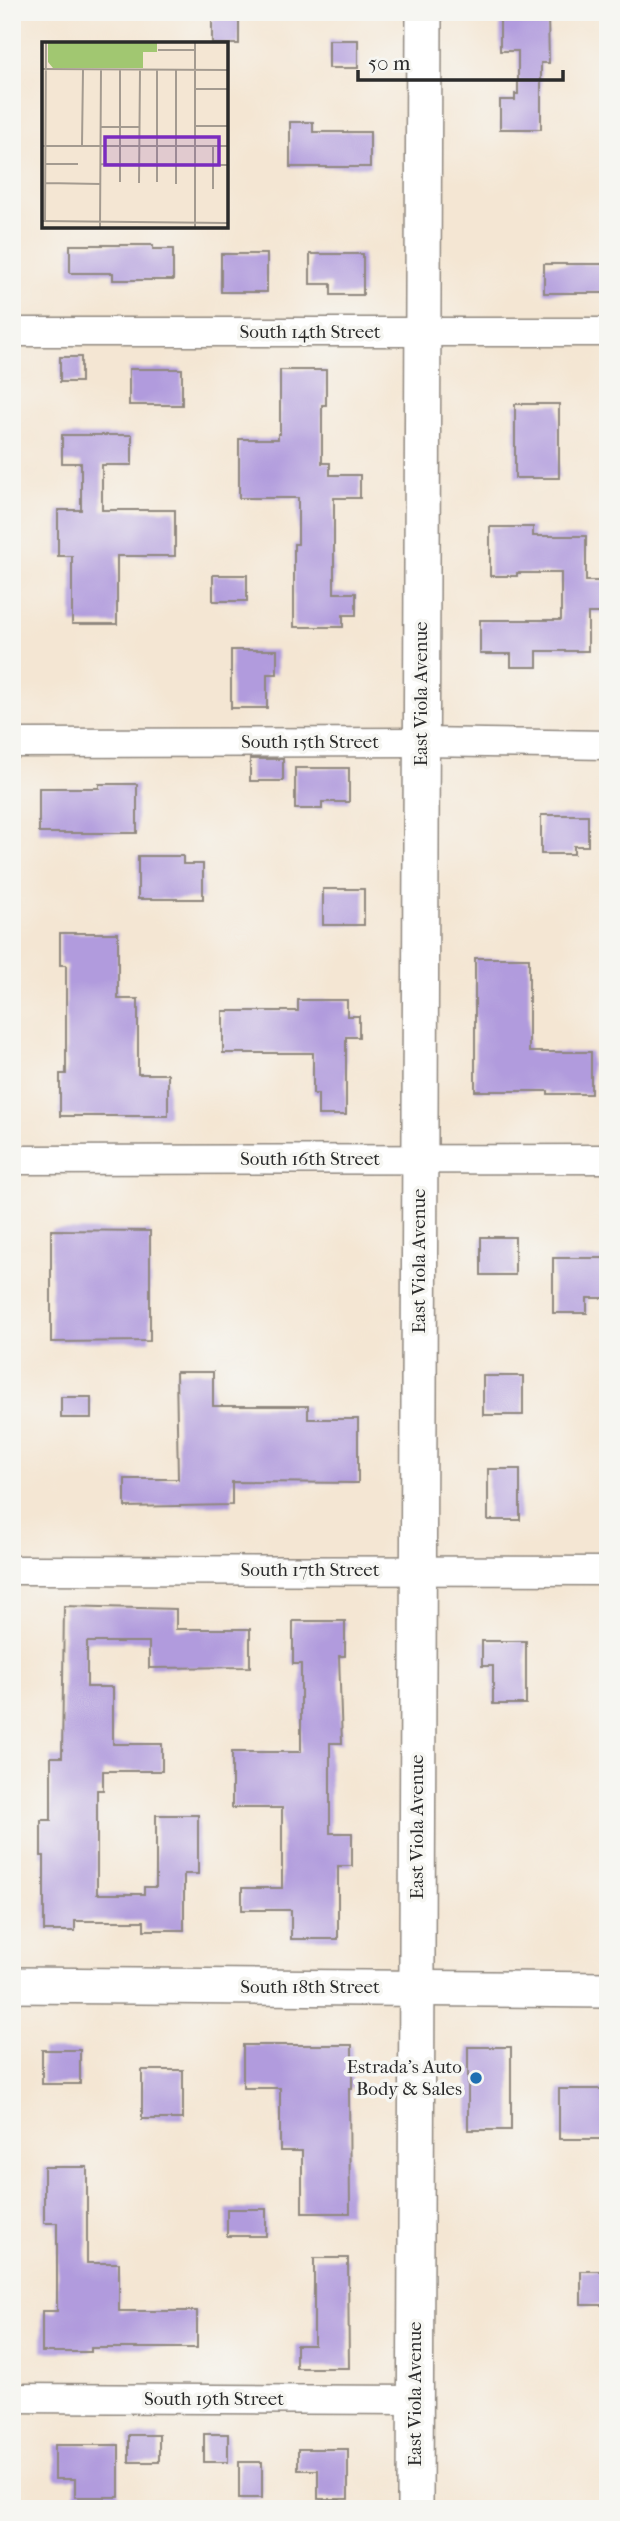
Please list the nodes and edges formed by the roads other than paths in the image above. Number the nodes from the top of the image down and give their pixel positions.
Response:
1 (424, 12) edge
2 (12, 332) edge
3 (422, 332) junction
4 (608, 332) edge
5 (421, 742) junction
6 (12, 743) edge
7 (608, 745) edge
8 (419, 1159) junction
9 (608, 1159) edge
10 (12, 1160) edge
11 (419, 1569) junction
12 (12, 1570) edge
13 (608, 1571) edge
14 (12, 1985) edge
15 (416, 1988) junction
16 (608, 1990) edge
17 (12, 2398) edge
18 (416, 2400) junction
19 (415, 2509) edge

1 - 3 street, East Viola Avenue
2 - 3 street, South 14th Street
3 - 4 street, South 14th Street
3 - 5 street, East Viola Avenue
5 - 6 street, South 15th Street
5 - 7 street, South 15th Street
5 - 8 street, East Viola Avenue
8 - 9 street, South 16th Street
8 - 10 street, South 16th Street
8 - 11 street, East Viola Avenue
11 - 12 street, South 17th Street
11 - 13 street, South 17th Street
11 - 15 street, East Viola Avenue
14 - 15 street, South 18th Street
15 - 16 street, South 18th Street
15 - 18 street, East Viola Avenue
17 - 18 street, South 19th Street
18 - 19 street, East Viola Avenue

